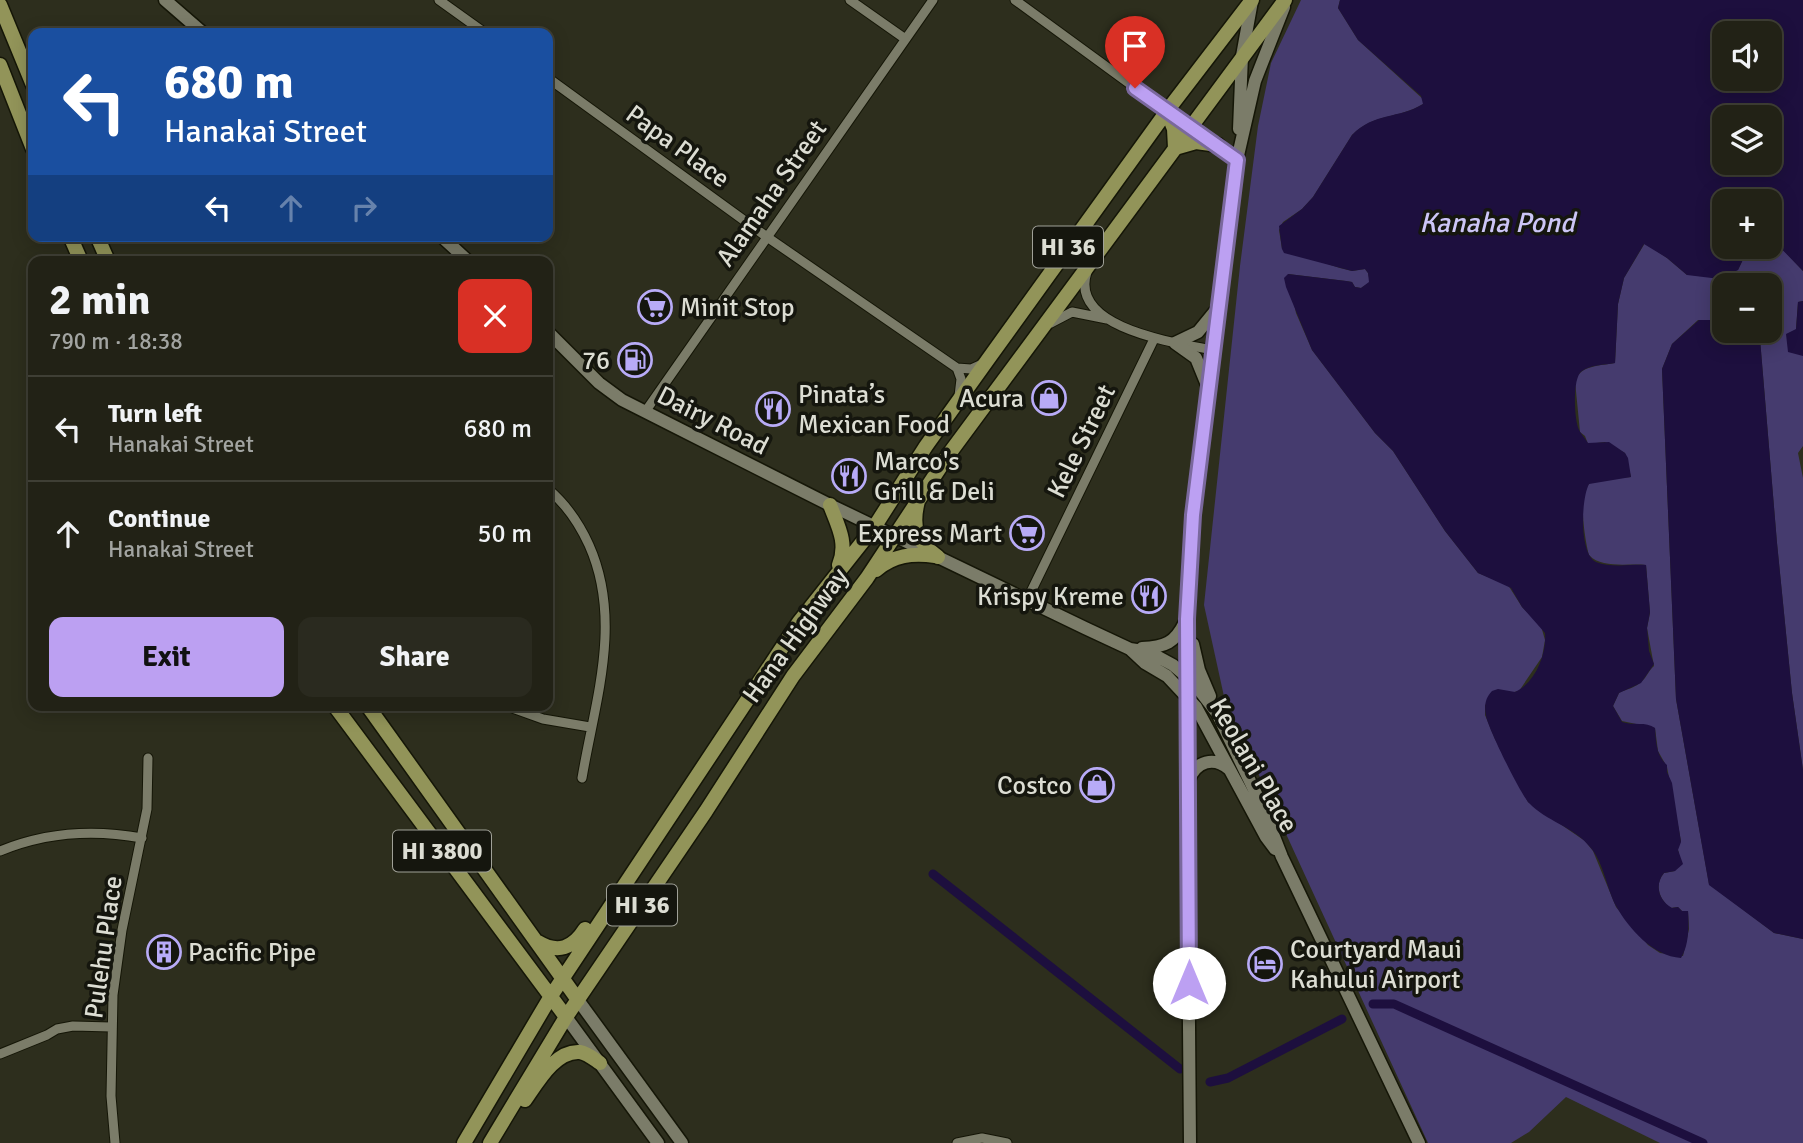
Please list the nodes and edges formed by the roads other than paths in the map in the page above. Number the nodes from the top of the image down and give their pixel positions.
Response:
1 (165, 0) edge
2 (439, 0) edge
3 (850, 0) edge
4 (933, 0) edge
5 (1015, 0) edge
6 (1252, 0) edge
7 (1286, 0) edge
8 (0, 5) edge
9 (197, 28) edge
10 (478, 28) edge
11 (904, 38) junction
12 (1242, 56) junction
13 (0, 65) edge
14 (28, 73) edge
15 (553, 82) edge
16 (1167, 111) junction
17 (1190, 126) junction
18 (28, 136) edge
19 (1218, 145) junction
20 (1175, 148) junction
21 (1237, 160) junction
22 (767, 237) junction
23 (447, 242) edge
24 (463, 256) edge
25 (1091, 264) junction
26 (1218, 307) junction
27 (1109, 320) junction
28 (1041, 332) junction
29 (553, 337) edge
30 (1154, 339) junction
31 (1175, 343) junction
32 (1213, 350) junction
33 (989, 358) junction
34 (957, 368) junction
35 (1209, 389) junction
36 (958, 401) junction
37 (645, 412) junction
38 (924, 488) junction
39 (553, 494) edge
40 (830, 505) junction
41 (874, 526) junction
42 (894, 536) junction
43 (939, 557) junction
44 (832, 578) junction
45 (867, 578) junction
46 (1027, 600) junction
47 (1187, 619) junction
48 (1130, 649) junction
49 (1186, 676) junction
50 (1190, 704) junction
51 (338, 711) edge
52 (371, 711) edge
53 (521, 711) edge
54 (1217, 713) junction
55 (590, 727) junction
56 (148, 758) dead end
57 (708, 763) junction
58 (1231, 771) junction
59 (582, 778) dead end
60 (1188, 783) junction
61 (1252, 785) junction
62 (142, 838) junction
63 (0, 851) edge
64 (1282, 858) junction
65 (531, 932) junction
66 (563, 979) junction
67 (551, 996) junction
68 (578, 1000) junction
69 (566, 1017) junction
70 (111, 1027) junction
71 (0, 1054) edge
72 (600, 1063) junction
73 (115, 1143) edge
74 (464, 1143) edge
75 (490, 1143) edge
76 (498, 1143) edge
77 (657, 1143) edge
78 (682, 1143) edge
79 (957, 1143) edge
80 (1007, 1143) edge
81 (1190, 1143) edge
82 (1419, 1143) edge

1 - 9 street
2 - 10 street
3 - 11 street
4 - 11 street, Alamaha Street
5 - 16 street
6 - 12 street
6 - 16 main road, Hana Highway / HI 36
7 - 12 main road, Hana Highway / HI 36
7 - 21 street
8 - 14 main road
11 - 22 street, Alamaha Street
12 - 17 main road, Hana Highway / HI 36
12 - 21 street
13 - 18 main road
15 - 22 street, Papa Place
16 - 17 main road
16 - 20 main road
16 - 33 main road, Hana Highway / HI 36
17 - 19 street
17 - 20 main road, Hana Highway / HI 36
19 - 20 main road
19 - 21 street
20 - 25 main road, Hana Highway / HI 36
21 - 26 street
22 - 34 street, Papa Place
22 - 37 street, Alamaha Street
23 - 24 street
25 - 27 street
25 - 28 main road, Hana Highway / HI 36
26 - 31 street
26 - 32 street
27 - 28 street
27 - 30 street
28 - 38 main road, Hana Highway / HI 36
29 - 37 street, Dairy Road
30 - 31 street
30 - 46 street, Kele Street
31 - 32 street
31 - 35 street
32 - 35 street
33 - 34 street
33 - 36 main road, Hana Highway / HI 36
34 - 36 street
35 - 47 street
36 - 41 main road, Hana Highway / HI 36
37 - 40 street, Dairy Road
38 - 42 main road, Hana Highway / HI 36
38 - 43 main road
39 - 55 street
40 - 41 street, Dairy Road
40 - 44 main road
41 - 42 street, Dairy Road
41 - 44 main road, Hana Highway / HI 36
42 - 43 street
42 - 45 main road, Hana Highway / HI 36
43 - 45 main road
43 - 46 street
44 - 57 main road, Hana Highway / HI 36
45 - 68 main road, Hana Highway / HI 36
46 - 48 street
47 - 48 street
47 - 49 street
47 - 54 street
48 - 49 street
48 - 50 street
49 - 50 street
49 - 54 street, Keolani Place
50 - 58 street, Keolani Place
50 - 60 street
50 - 61 street
51 - 67 main road, HI 3800
52 - 65 main road, HI 3800
53 - 55 street
54 - 61 street, Keolani Place
55 - 59 street
56 - 62 street, Pulehu Place
57 - 65 main road
57 - 66 main road, Hana Highway / HI 36
58 - 60 street
58 - 64 street, Keolani Place
60 - 81 street
61 - 64 street, Keolani Place
62 - 63 street
62 - 70 street, Pulehu Place
64 - 82 street, Keolani Place
65 - 66 main road, HI 3800
66 - 67 main road, Hana Highway / HI 36
66 - 68 main road, HI 3800
67 - 69 main road, HI 3800
67 - 74 main road, Hana Highway / HI 36
68 - 69 main road, Hana Highway / HI 36
68 - 78 street, HI 3800
69 - 72 street, HI 3800
69 - 75 main road, Hana Highway / HI 36
70 - 71 street
70 - 73 street, Pulehu Place
72 - 76 main road
72 - 77 street, HI 3800
79 - 80 street

